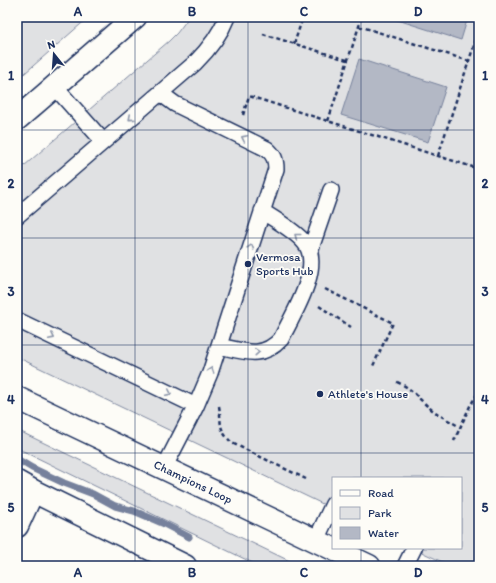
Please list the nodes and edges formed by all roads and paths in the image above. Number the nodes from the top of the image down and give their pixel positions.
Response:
1 (135, 17) edge
2 (228, 17) edge
3 (303, 17) edge
4 (362, 17) edge
5 (359, 26) junction
6 (479, 30) edge
7 (263, 34) dead end
8 (294, 44) junction
9 (348, 60) junction
10 (469, 61) junction
11 (55, 86) junction
12 (160, 93) junction
13 (17, 119) edge
14 (328, 121) junction
15 (236, 134) junction
16 (103, 142) junction
17 (438, 156) junction
18 (479, 169) edge
19 (331, 190) dead end
20 (262, 211) junction
21 (17, 216) edge
22 (310, 251) junction
23 (322, 287) dead end
24 (314, 302) dead end
25 (17, 320) edge
26 (351, 327) dead end
27 (219, 346) junction
28 (373, 366) dead end
29 (397, 382) dead end
30 (479, 391) edge
31 (17, 398) edge
32 (218, 404) dead end
33 (196, 406) junction
34 (460, 427) junction
35 (454, 441) dead end
36 (164, 468) junction
37 (306, 479) dead end
38 (25, 486) edge
39 (332, 506) edge
40 (17, 526) edge
41 (316, 540) junction
42 (332, 548) edge
43 (334, 549) edge
44 (414, 549) edge
45 (185, 566) edge
46 (369, 566) edge
47 (405, 566) edge

1 - 11 street
2 - 12 lane
3 - 8 path
4 - 5 path
5 - 9 path
5 - 10 path
6 - 10 path
7 - 8 path
8 - 9 path
9 - 14 path
10 - 17 path
11 - 13 street
11 - 16 lane
12 - 15 lane
12 -> 16 lane
14 - 15 path
14 - 17 path
20 -> 15 lane
16 - 21 lane
17 - 18 path
19 - 22 lane
22 -> 20 lane
27 -> 20 lane
27 -> 22 lane
23 - 28 path
24 - 26 path
25 -> 33 lane
33 -> 27 lane
29 - 34 path
30 - 34 path
31 - 36 street, Champions Loop
32 - 37 path
33 - 36 lane
34 - 35 path
36 - 41 street, Champions Loop
38 - 40 street
38 - 45 street
39 - 41 lane
41 - 42 street, Champions Loop
43 - 46 street, Champions Loop
44 - 47 lane

